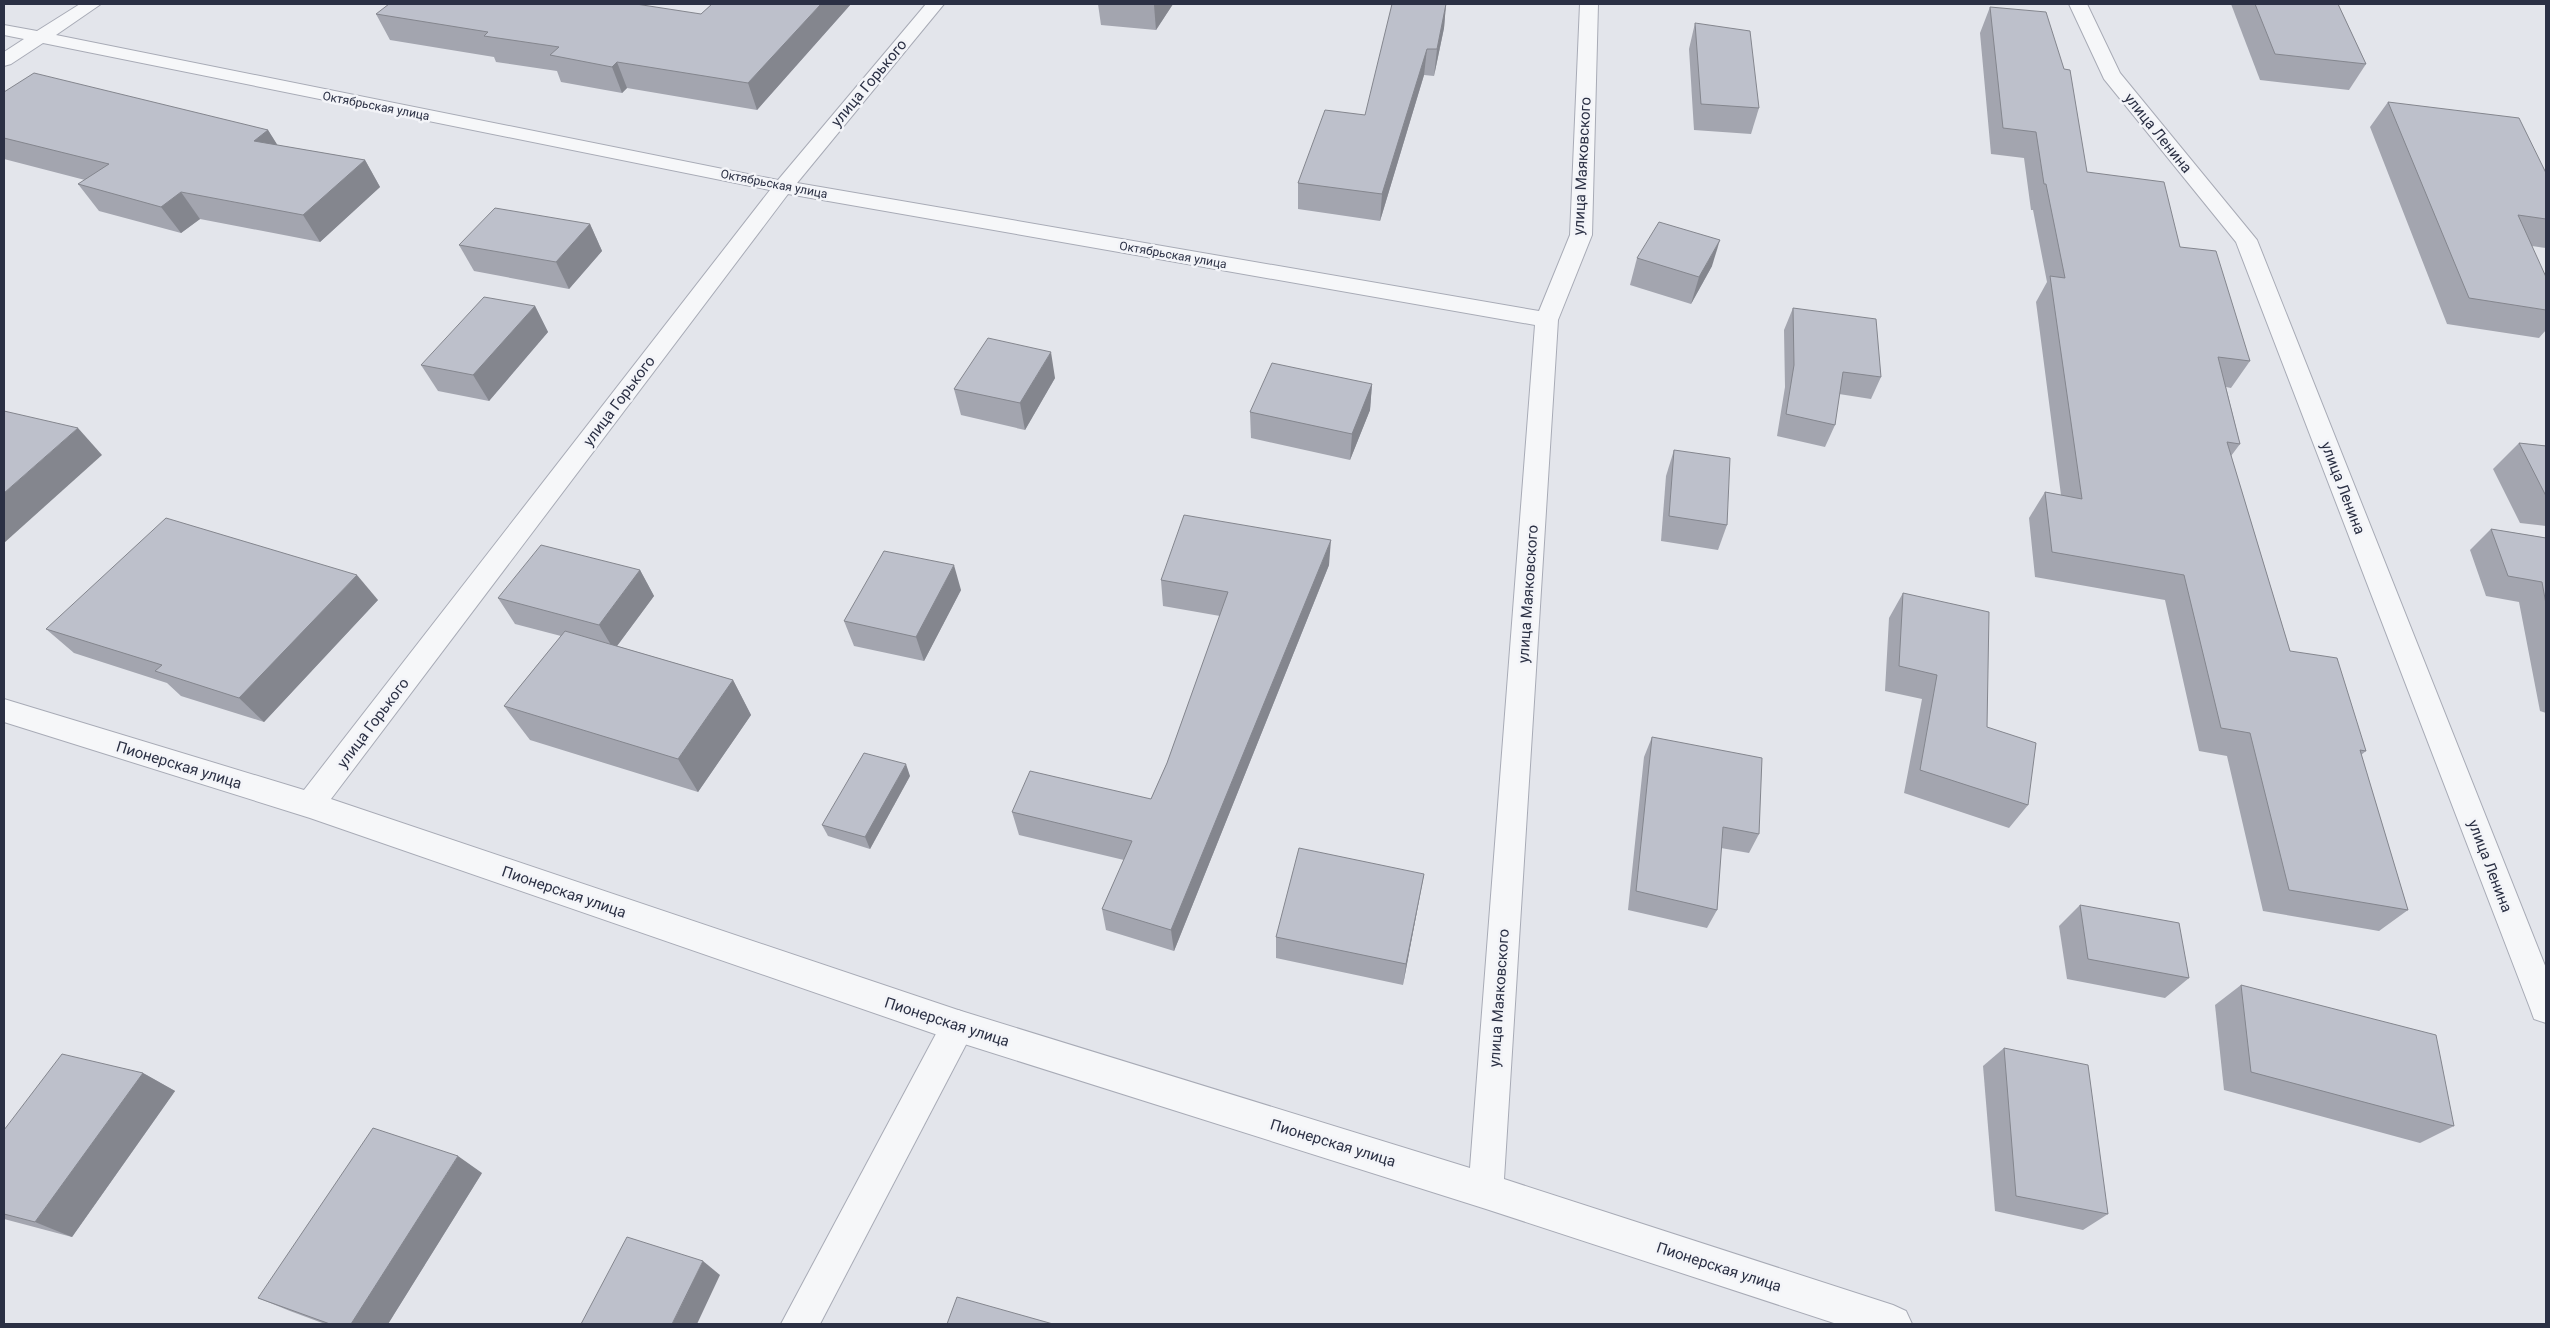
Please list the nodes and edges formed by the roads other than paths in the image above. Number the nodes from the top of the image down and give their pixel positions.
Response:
1 (92, 4) edge
2 (935, 4) edge
3 (1589, 4) edge
4 (2078, 4) edge
5 (4, 30) edge
6 (38, 38) junction
7 (4, 60) edge
8 (783, 187) junction
9 (1547, 320) junction
10 (4, 711) edge
11 (310, 805) junction
12 (2546, 1008) edge
13 (958, 1026) junction
14 (1486, 1191) junction
15 (800, 1324) edge
16 (1893, 1324) edge

1 - 6 street
2 - 8 street, улица Горького
3 - 9 street, улица Маяковского
4 - 12 street, улица Ленина
5 - 6 street, Октябрьская улица
6 - 7 street
6 - 8 street, Октябрьская улица
8 - 9 street, Октябрьская улица
8 - 11 street, улица Горького
9 - 14 street, улица Маяковского
10 - 11 street, Пионерская улица
11 - 13 street, Пионерская улица
13 - 14 street, Пионерская улица
13 - 15 street
14 - 16 street, Пионерская улица

